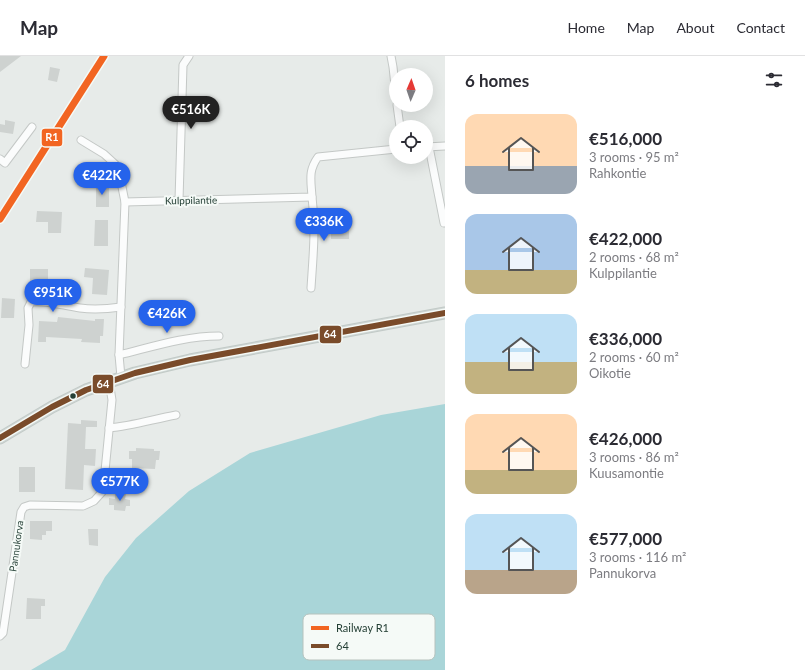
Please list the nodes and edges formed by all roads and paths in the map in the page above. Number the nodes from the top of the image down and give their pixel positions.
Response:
1 (189, 56) edge
2 (391, 56) edge
3 (394, 68) edge
4 (32, 128) dead end
5 (81, 140) dead end
6 (445, 146) edge
7 (433, 147) edge
8 (389, 150) edge
9 (2, 161) edge
10 (432, 164) edge
11 (0, 170) edge
12 (312, 197) junction
13 (179, 200) junction
14 (125, 202) junction
15 (444, 223) edge
16 (310, 288) dead end
17 (121, 307) junction
18 (445, 313) edge
19 (219, 336) dead end
20 (119, 355) junction
21 (25, 364) dead end
22 (121, 377) junction
23 (109, 381) junction
24 (176, 415) dead end
25 (110, 428) junction
26 (0, 438) edge
27 (0, 636) edge

1 - 13 street
2 - 3 street
4 - 9 street
5 - 14 street
6 - 7 street
8 - 12 street
9 - 11 street
10 - 15 street
12 - 13 street, Kulppilantie
12 - 16 street
13 - 14 street, Kulppilantie
14 - 17 street
17 - 20 street
17 - 21 street
18 - 22 main road
19 - 20 street
20 - 22 street
22 - 23 main road
23 - 25 street, Pannukorva
23 - 26 main road
24 - 25 street
25 - 27 street, Pannukorva

